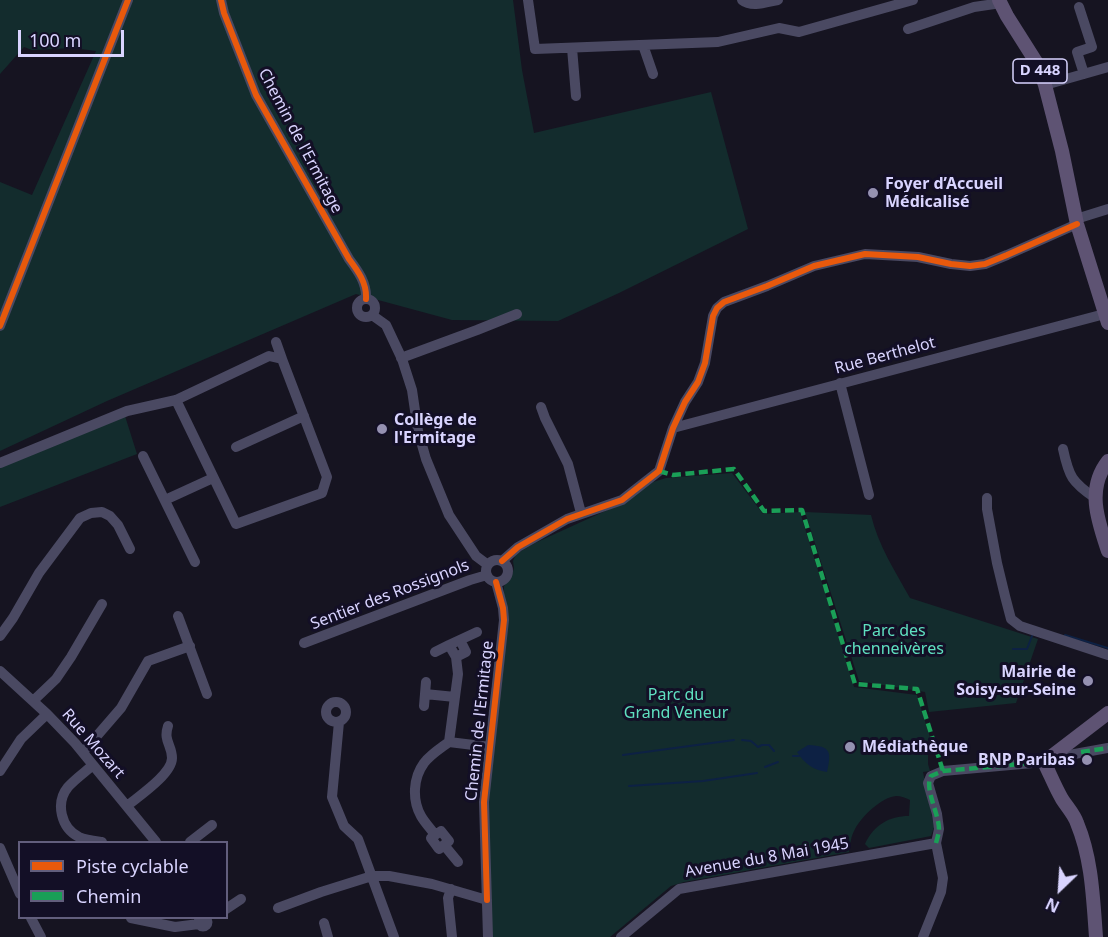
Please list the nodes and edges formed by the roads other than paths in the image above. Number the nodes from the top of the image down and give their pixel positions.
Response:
1 (128, 0) edge
2 (221, 0) edge
3 (528, 0) edge
4 (742, 0) edge
5 (778, 0) edge
6 (913, 0) edge
7 (1000, 1) edge
8 (1079, 7) dead end
9 (908, 28) dead end
10 (643, 45) junction
11 (572, 48) junction
12 (1108, 67) edge
13 (652, 74) dead end
14 (1084, 74) junction
15 (1045, 85) junction
16 (576, 96) dead end
17 (1108, 209) edge
18 (1077, 222) junction
19 (517, 314) dead end
20 (1107, 317) edge
21 (0, 326) edge
22 (276, 342) dead end
23 (401, 358) junction
24 (282, 359) junction
25 (840, 383) junction
26 (176, 400) junction
27 (541, 407) dead end
28 (304, 416) junction
29 (673, 428) junction
30 (236, 447) dead end
31 (1063, 449) dead end
32 (143, 456) dead end
33 (1108, 461) edge
34 (0, 463) edge
35 (213, 478) junction
36 (869, 495) dead end
37 (987, 498) dead end
38 (1095, 498) junction
39 (165, 500) junction
40 (581, 513) junction
41 (130, 549) dead end
42 (1108, 551) edge
43 (502, 561) junction
44 (195, 562) dead end
45 (490, 574) junction
46 (102, 604) dead end
47 (178, 616) dead end
48 (477, 632) dead end
49 (0, 636) edge
50 (455, 642) junction
51 (304, 644) dead end
52 (190, 646) junction
53 (435, 651) dead end
54 (1108, 655) edge
55 (0, 671) edge
56 (426, 682) dead end
57 (207, 694) dead end
58 (425, 694) junction
59 (455, 697) junction
60 (33, 701) junction
61 (424, 706) dead end
62 (1108, 713) edge
63 (47, 714) junction
64 (339, 722) dead end
65 (163, 730) dead end
66 (1073, 739) junction
67 (449, 742) junction
68 (490, 747) junction
69 (1108, 748) edge
70 (83, 752) junction
71 (1081, 753) junction
72 (1044, 762) junction
73 (93, 765) junction
74 (0, 771) edge
75 (127, 806) junction
76 (212, 825) dead end
77 (95, 841) edge
78 (154, 841) edge
79 (192, 841) edge
80 (936, 843) junction
81 (0, 848) edge
82 (458, 862) dead end
83 (372, 876) junction
84 (18, 889) edge
85 (451, 889) junction
86 (241, 899) dead end
87 (487, 900) junction
88 (228, 908) edge
89 (278, 908) dead end
90 (32, 919) edge
91 (136, 919) edge
92 (205, 923) edge
93 (324, 923) dead end
94 (41, 937) edge
95 (328, 937) edge
96 (394, 937) edge
97 (452, 937) edge
98 (488, 937) edge
99 (621, 937) edge
100 (923, 937) edge
101 (1096, 937) edge

1 - 21 street
2 - 23 street, Chemin de l'Ermitage
3 - 11 street
4 - 5 street
6 - 10 street
7 - 9 street
7 - 15 main road, D 448
8 - 14 street
10 - 11 street
10 - 13 street
11 - 16 street
12 - 14 street
14 - 15 street
15 - 18 main road, D 448
17 - 18 street
18 - 20 main road, D 448
18 - 29 street
19 - 23 street
20 - 25 street, Rue Berthelot
22 - 24 street
23 - 45 street, Chemin de l'Ermitage
24 - 26 street
24 - 28 street
25 - 29 street, Rue Berthelot
25 - 36 street
26 - 34 street
26 - 35 street
27 - 40 street
28 - 30 street
28 - 35 street
29 - 40 street
31 - 38 street
32 - 39 street
33 - 38 main road
35 - 39 street
37 - 54 street
38 - 42 main road
39 - 44 street
40 - 43 street
41 - 49 street
43 - 45 street
43 - 45 street
45 - 51 street, Sentier des Rossignols
45 - 68 street, Chemin de l'Ermitage
46 - 60 street
47 - 52 street
48 - 50 street
50 - 53 street
50 - 59 street
52 - 57 street
52 - 70 street
55 - 60 street, Rue Mozart
56 - 58 street
58 - 59 street
58 - 61 street
59 - 67 street
60 - 63 street, Rue Mozart
62 - 66 main road
63 - 70 street, Rue Mozart
63 - 74 street
64 - 83 street
65 - 75 street
66 - 71 street
66 - 72 main road
67 - 68 street
67 - 82 street
68 - 87 street, Chemin de l'Ermitage
69 - 71 street
70 - 73 street, Rue Mozart
71 - 72 street
72 - 80 street
72 - 101 main road
73 - 75 street, Rue Mozart
73 - 77 street
75 - 78 street, Rue Mozart
76 - 79 street
80 - 99 street, Avenue du 8 Mai 1945
80 - 100 street
81 - 84 street
83 - 85 street
83 - 89 street
83 - 96 street
85 - 87 street
85 - 97 street
86 - 88 street
87 - 98 street, Chemin de l'Ermitage
90 - 94 street
91 - 92 street
93 - 95 street

